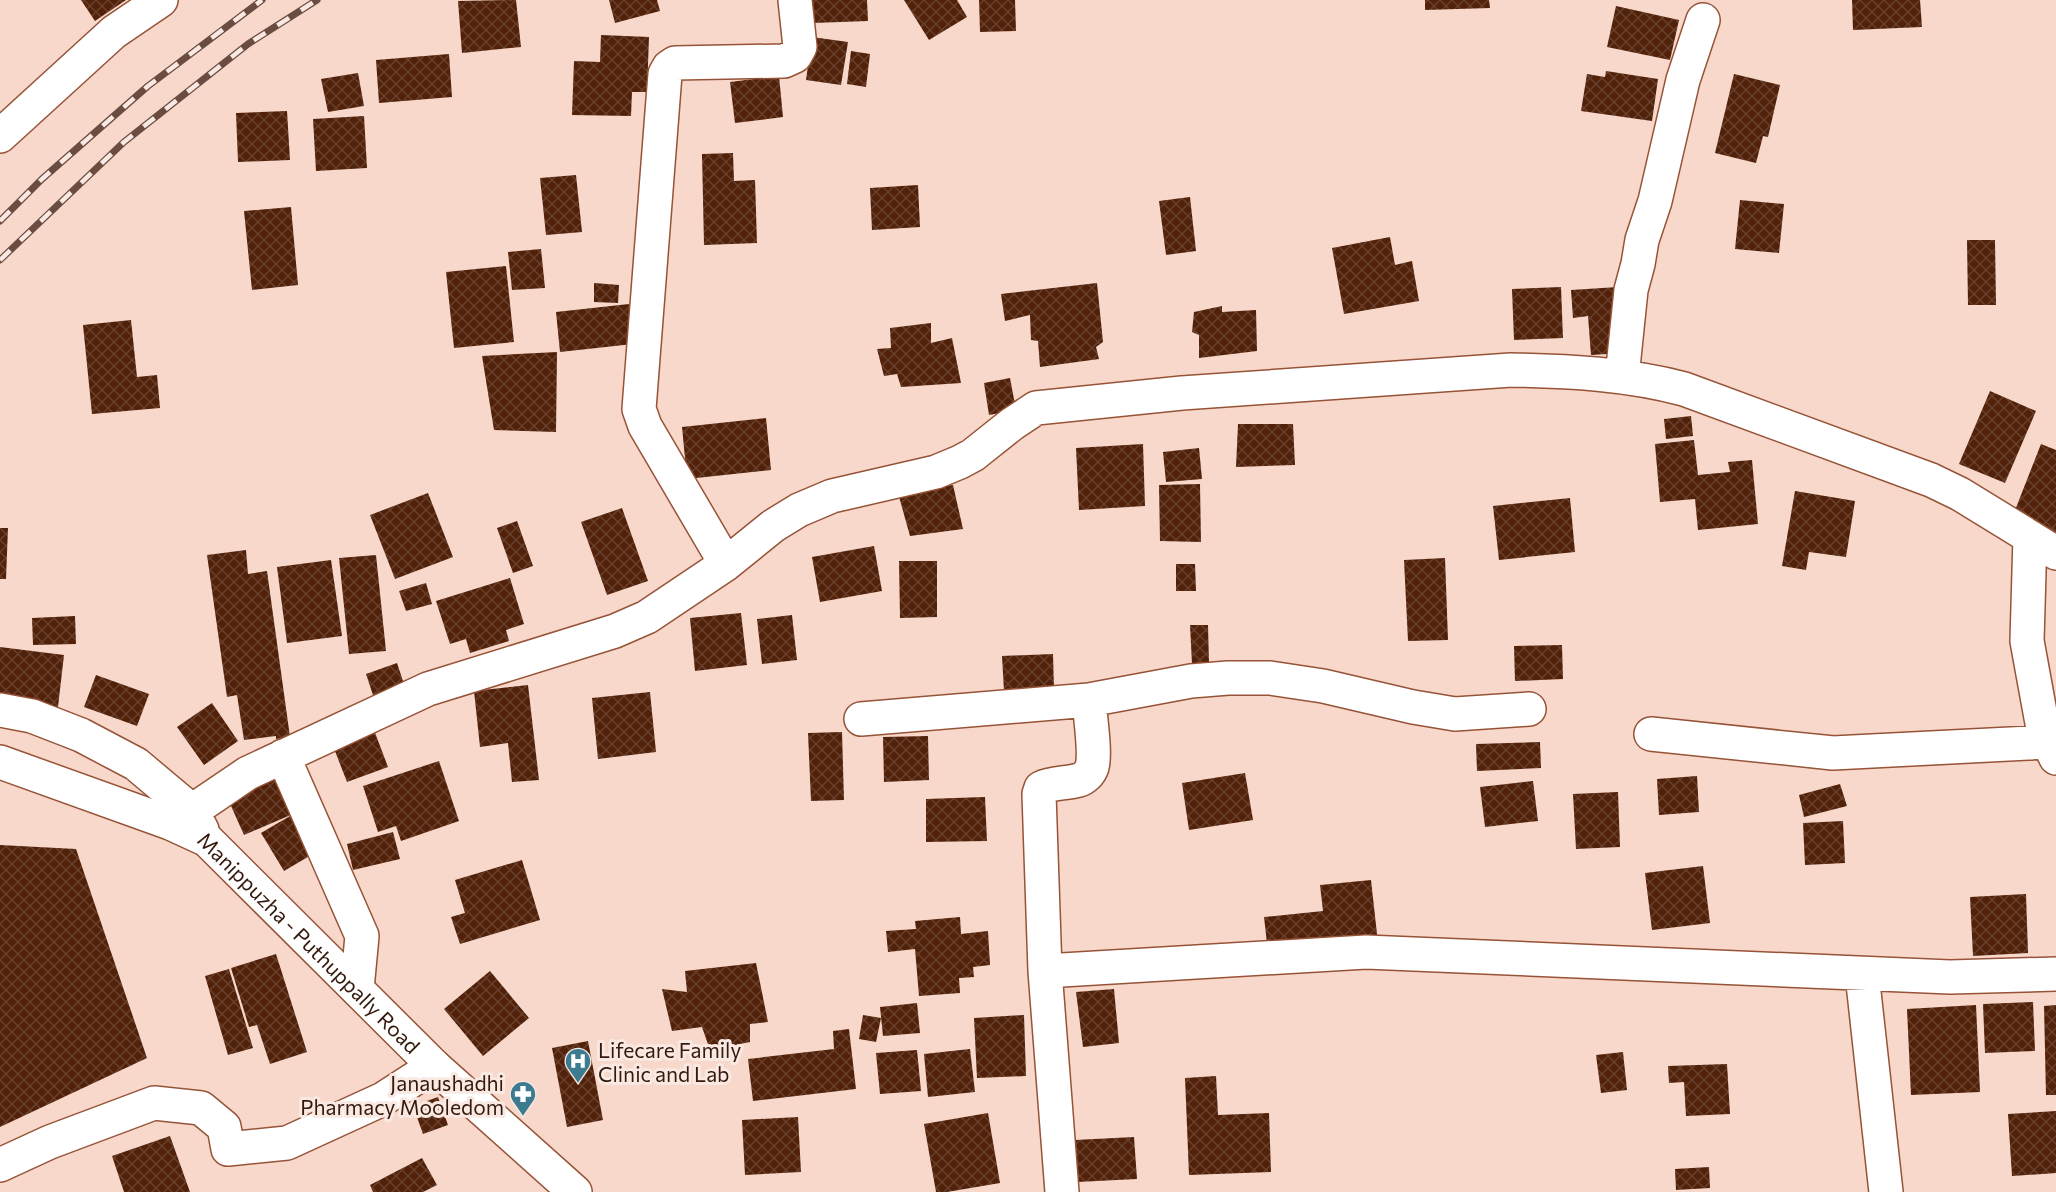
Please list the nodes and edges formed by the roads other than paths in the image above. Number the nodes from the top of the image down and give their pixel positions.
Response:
1 (161, 0) edge
2 (795, 0) edge
3 (1703, 20) dead end
4 (0, 136) edge
5 (1622, 377) junction
6 (2043, 545) edge
7 (726, 564) junction
8 (1089, 700) junction
9 (1529, 709) dead end
10 (0, 710) edge
11 (861, 719) dead end
12 (1651, 734) dead end
13 (2052, 750) edge
14 (283, 756) junction
15 (0, 762) edge
16 (181, 817) junction
17 (1045, 971) junction
18 (1862, 974) junction
19 (2056, 974) edge
20 (357, 989) junction
21 (434, 1066) junction
22 (0, 1165) edge
23 (575, 1192) edge
24 (1062, 1192) edge
25 (1886, 1192) edge

1 - 4 street
2 - 7 street
3 - 5 street
5 - 6 street
5 - 7 street
6 - 13 street
7 - 14 street
8 - 9 street
8 - 11 street
8 - 17 street
10 - 16 street
12 - 13 street
14 - 16 street
14 - 20 street
15 - 16 street
16 - 20 street, Manippuzha - Puthuppally Road
17 - 18 street
17 - 24 street
18 - 19 street
18 - 25 street
20 - 21 street, Manippuzha - Puthuppally Road
21 - 22 street
21 - 23 street, Manippuzha - Puthuppally Road

